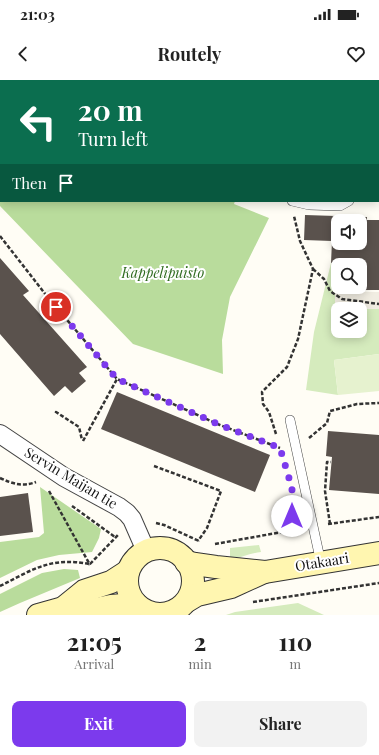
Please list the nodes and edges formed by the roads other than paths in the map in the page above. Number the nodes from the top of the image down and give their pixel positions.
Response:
1 (296, 202) edge
2 (347, 202) edge
3 (290, 420) dead end
4 (0, 434) edge
5 (146, 551) junction
6 (379, 553) edge
7 (186, 562) junction
8 (321, 563) junction
9 (128, 571) junction
10 (265, 572) junction
11 (136, 604) junction
12 (63, 608) junction
13 (176, 609) edge
14 (38, 615) edge

1 - 2 lane
3 - 8 lane
4 - 5 street, Servin Maijan tie
5 - 7 street
5 - 9 street
6 - 8 street, Otakaari
7 - 10 street, Otakaari
7 - 13 street
8 - 10 street, Otakaari
9 - 11 street
9 - 12 street
10 - 13 street, Otakaari
11 - 12 street
11 - 13 street
12 - 14 street

